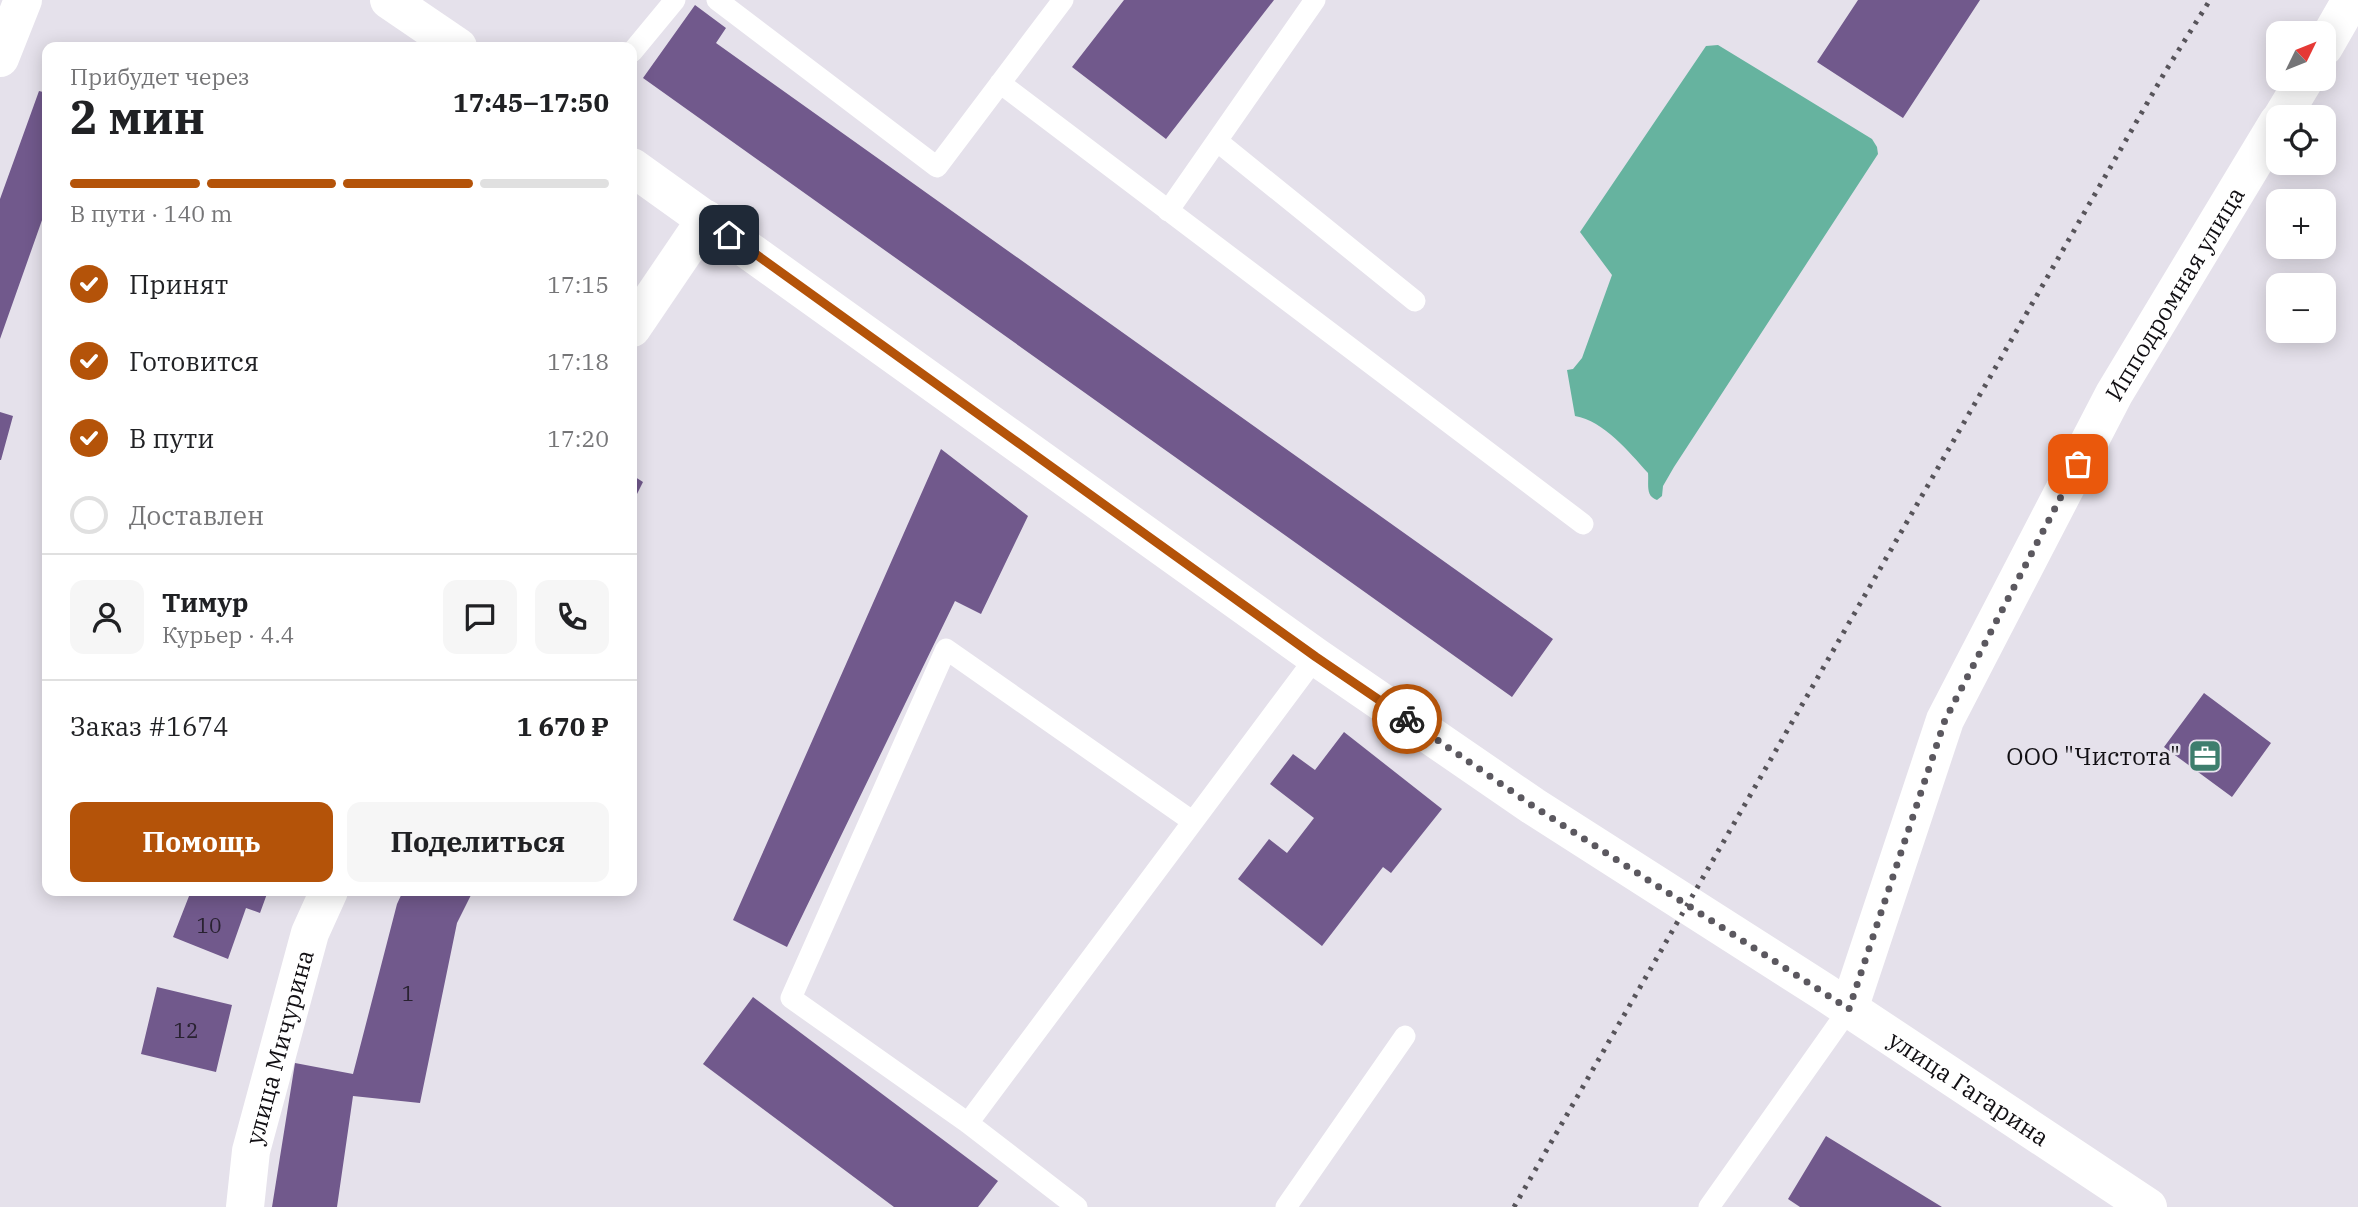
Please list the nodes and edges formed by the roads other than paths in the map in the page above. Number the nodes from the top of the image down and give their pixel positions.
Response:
1 (23, 0) edge
2 (389, 0) edge
3 (675, 0) edge
4 (717, 0) edge
5 (1063, 0) edge
6 (1315, 0) edge
7 (2351, 0) edge
8 (2336, 26) edge
9 (451, 42) edge
10 (637, 46) edge
11 (0, 58) edge
12 (1000, 83) junction
13 (1217, 141) junction
14 (2266, 142) edge
15 (637, 171) edge
16 (1168, 211) junction
17 (706, 219) junction
18 (1415, 301) dead end
19 (637, 321) edge
20 (1583, 524) dead end
21 (1316, 657) junction
22 (1192, 821) junction
23 (327, 896) edge
24 (1849, 1009) junction
25 (1405, 1036) dead end
26 (968, 1123) junction
27 (245, 1207) edge
28 (1077, 1207) edge
29 (1286, 1207) edge
30 (1709, 1207) edge
31 (2148, 1207) edge

1 - 11 street
2 - 9 street
3 - 10 lane
4 - 12 lane
5 - 12 lane
6 - 13 lane
7 - 8 street
12 - 16 lane
13 - 16 lane
13 - 18 lane
14 - 24 street, Ипподромная улица
15 - 17 street
16 - 20 lane
17 - 19 street
17 - 21 street
21 - 22 lane
21 - 24 street, улица Гагарина
22 - 26 lane
22 - 26 lane
23 - 27 street, улица Мичурина
24 - 30 lane
24 - 31 street, улица Гагарина
25 - 29 lane
26 - 28 lane

